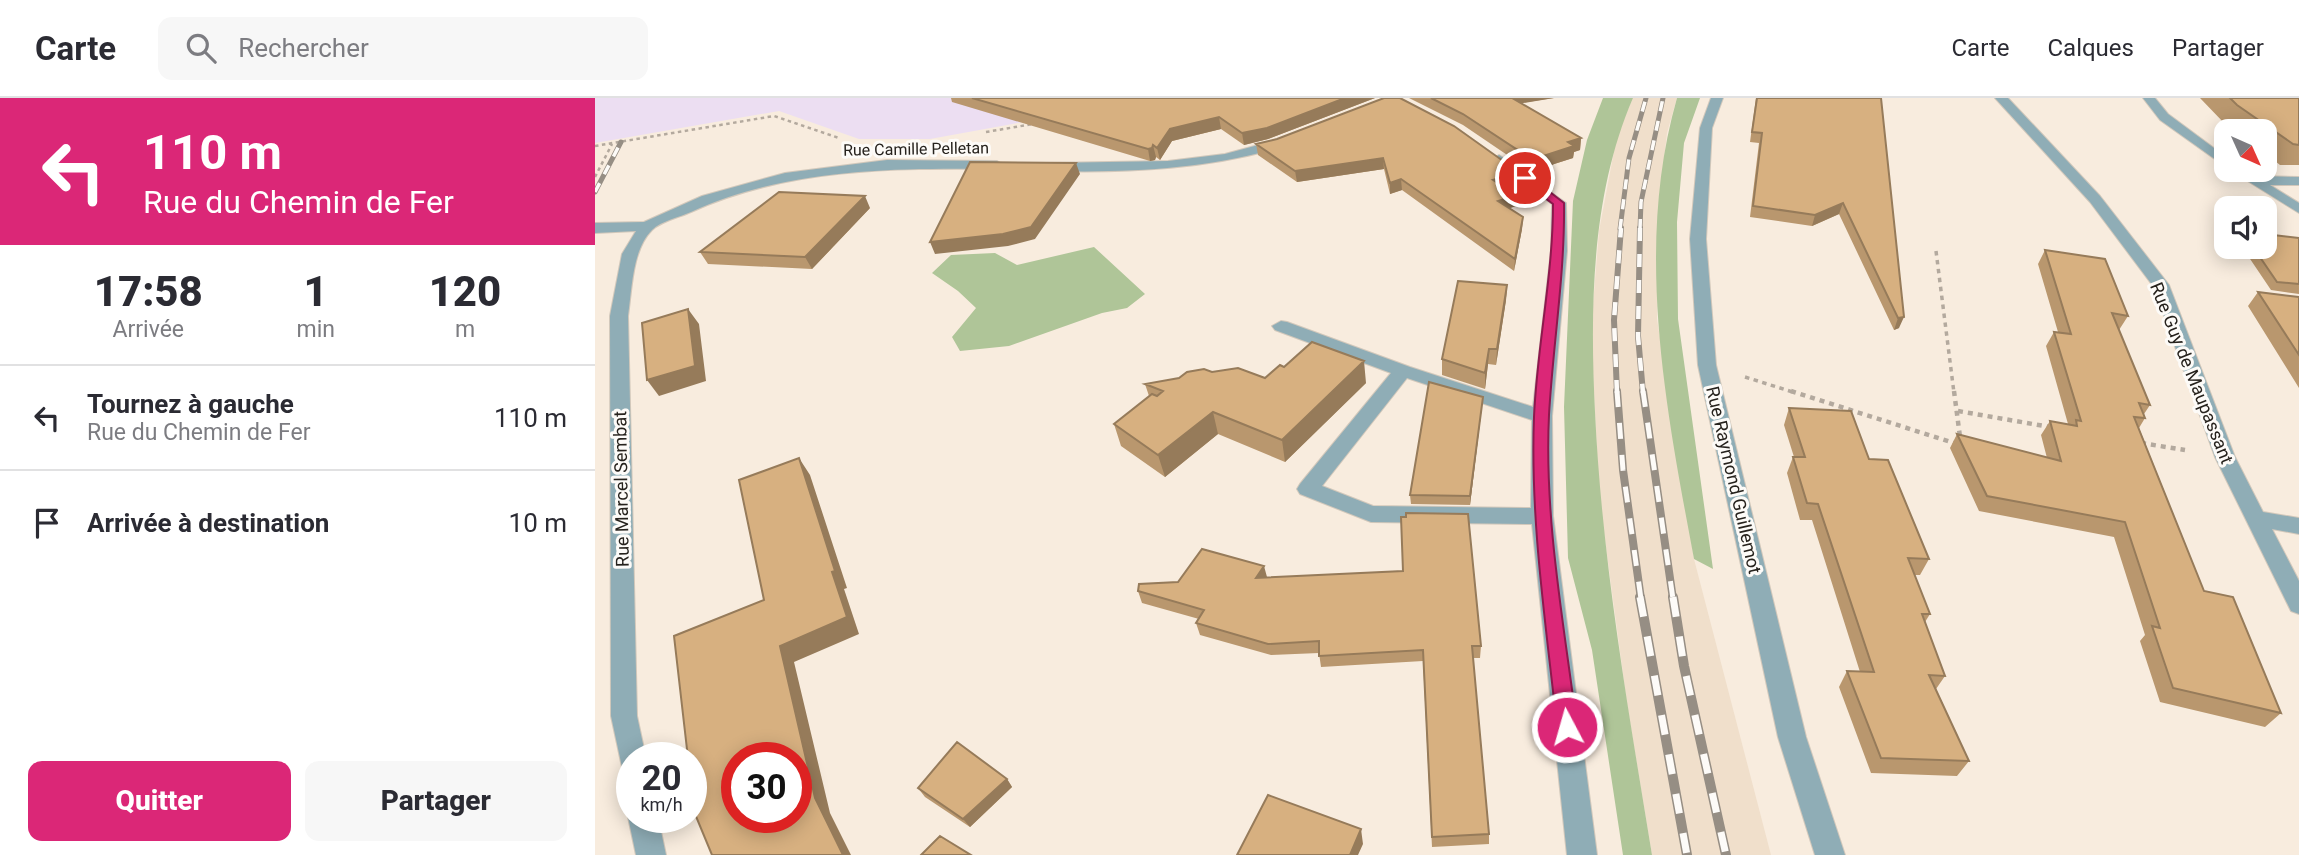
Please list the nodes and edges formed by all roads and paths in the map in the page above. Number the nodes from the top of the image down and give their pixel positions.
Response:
1 (1717, 98) edge
2 (2001, 98) edge
3 (2149, 98) edge
4 (1038, 122) edge
5 (980, 133) dead end
6 (1298, 137) edge
7 (845, 140) dead end
8 (613, 143) junction
9 (595, 146) edge
10 (1485, 151) edge
11 (2214, 154) edge
12 (1015, 166) edge
13 (1042, 166) edge
14 (595, 177) edge
15 (2277, 181) edge
16 (2299, 181) edge
17 (2257, 182) edge
18 (2299, 209) edge
19 (647, 226) junction
20 (595, 228) edge
21 (1936, 251) dead end
22 (1281, 326) dead end
23 (1707, 365) junction
24 (1403, 370) junction
25 (1958, 411) junction
26 (1542, 416) junction
27 (2051, 427) edge
28 (2132, 441) edge
29 (2225, 457) junction
30 (1542, 516) junction
31 (2255, 518) junction
32 (2299, 526) edge
33 (2299, 604) edge
34 (629, 742) edge
35 (646, 833) edge
36 (650, 855) edge
37 (1582, 855) edge
38 (1830, 855) edge

1 - 23 street, Rue Raymond Guillemot
2 - 29 street, Rue Guy de Maupassant
3 - 11 street
4 - 5 path
6 - 13 street
7 - 8 path
8 - 9 path
8 - 14 path
10 - 26 street
12 - 19 street, Rue Camille Pelletan
15 - 16 street
17 - 18 street
19 - 20 street
19 - 34 street, Rue Marcel Sembat
21 - 25 path
22 - 24 street
23 - 25 path
23 - 38 street, Rue Raymond Guillemot
24 - 26 street
24 - 30 street
25 - 27 path
26 - 30 street
28 - 29 path
29 - 31 street, Rue Guy de Maupassant
30 - 37 street
31 - 32 street
31 - 33 street, Rue Guy de Maupassant
35 - 36 street

